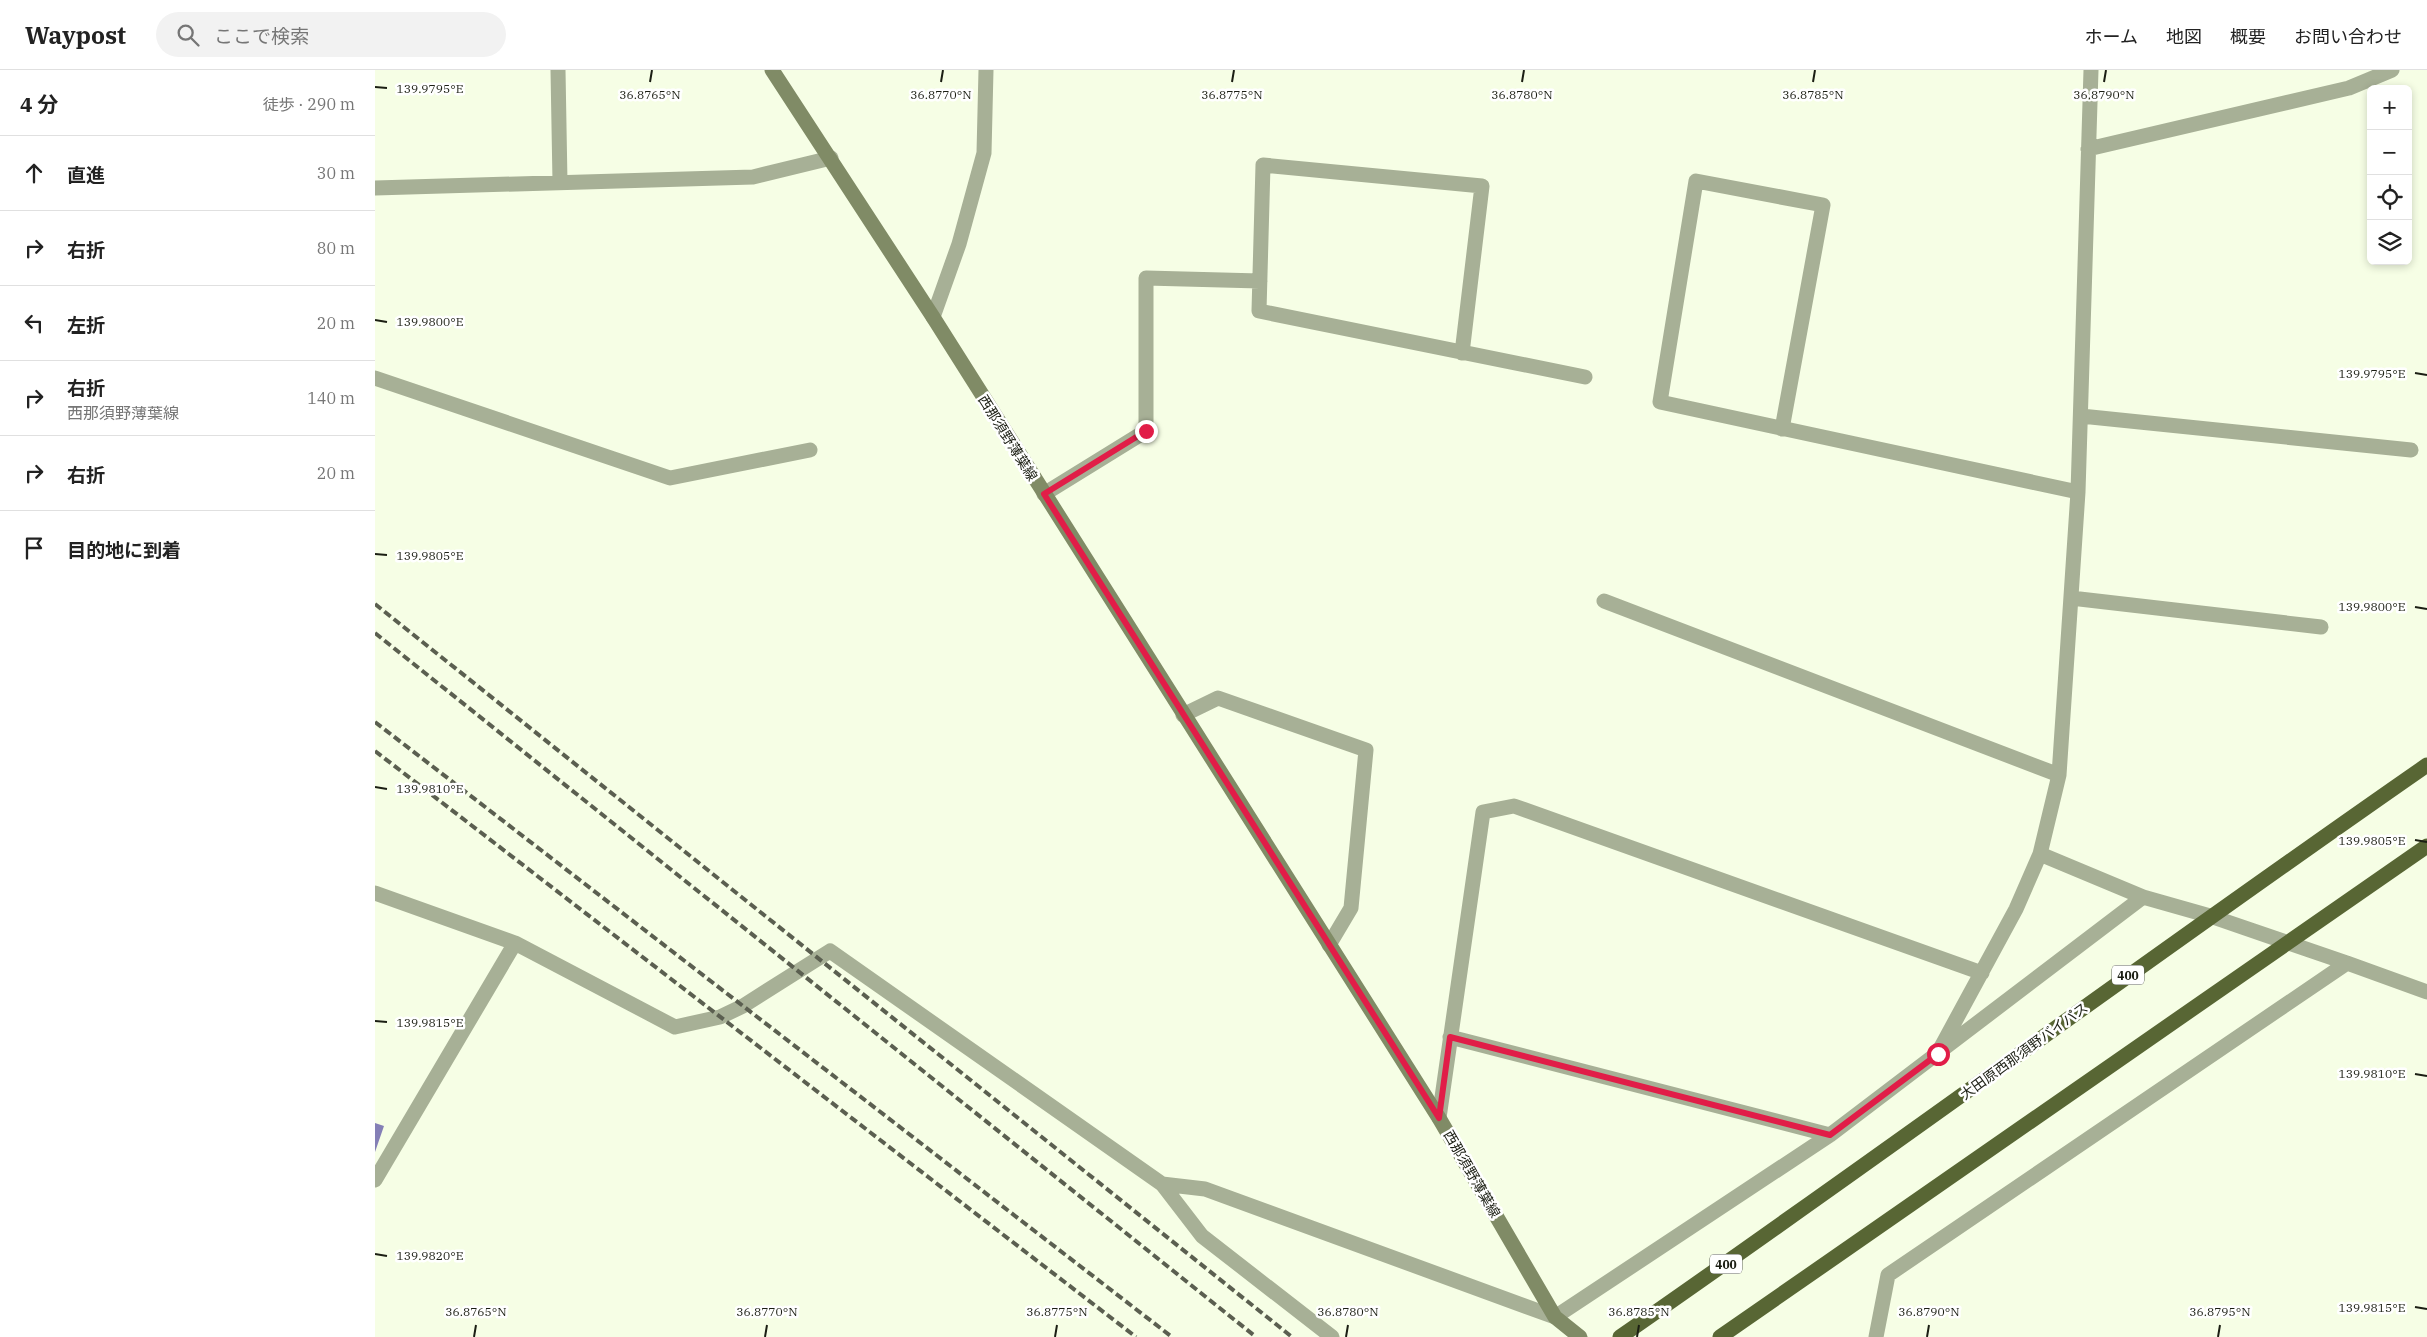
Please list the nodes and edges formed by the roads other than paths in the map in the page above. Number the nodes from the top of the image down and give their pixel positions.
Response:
1 (557, 70) edge
2 (772, 70) edge
3 (986, 70) edge
4 (2091, 70) edge
5 (2392, 70) edge
6 (2087, 148) junction
7 (831, 158) junction
8 (560, 182) dead end
9 (375, 188) edge
10 (1260, 281) junction
11 (933, 317) junction
12 (1462, 352) junction
13 (1585, 377) dead end
14 (375, 378) edge
15 (2081, 416) junction
16 (1782, 429) junction
17 (810, 450) dead end
18 (2411, 450) dead end
19 (2078, 492) junction
20 (1044, 494) junction
21 (2071, 598) junction
22 (1604, 601) dead end
23 (2321, 627) dead end
24 (1183, 715) junction
25 (2427, 765) edge
26 (2059, 775) junction
27 (2427, 846) edge
28 (2040, 854) junction
29 (375, 893) edge
30 (2143, 897) junction
31 (2210, 916) junction
32 (515, 943) junction
33 (2288, 943) junction
34 (1329, 945) junction
35 (2347, 963) junction
36 (1981, 973) junction
37 (2427, 992) edge
38 (1450, 1037) junction
39 (1938, 1054) junction
40 (1439, 1118) junction
41 (1830, 1135) junction
42 (375, 1180) edge
43 (1162, 1184) junction
44 (1555, 1317) junction
45 (1332, 1337) edge
46 (1580, 1337) edge
47 (1620, 1337) edge
48 (1720, 1337) edge
49 (1876, 1337) edge

1 - 8 street
2 - 7 main road, 西那須野薄葉線
3 - 11 street
4 - 6 street
5 - 6 street
6 - 15 street
7 - 9 street
7 - 11 main road, 西那須野薄葉線
10 - 12 street
10 - 12 street
10 - 20 street
11 - 20 main road, 西那須野薄葉線
12 - 13 street
14 - 17 street
15 - 18 street
15 - 19 street
16 - 16 street
16 - 19 street
19 - 21 street
20 - 24 main road, 西那須野薄葉線
21 - 23 street
21 - 26 street
22 - 26 street
24 - 34 main road, 西那須野薄葉線
24 - 34 street
25 - 31 highway, 大田原西那須野バイパス / 400
26 - 28 street
27 - 33 highway
28 - 30 street
28 - 36 street
29 - 32 street
30 - 31 street
30 - 39 street
31 - 33 street
31 - 47 highway, 大田原西那須野バイパス / 400
32 - 42 street
32 - 43 street
33 - 35 street
33 - 48 highway
34 - 40 main road, 西那須野薄葉線
35 - 37 street
35 - 49 street
36 - 38 street
36 - 39 street
38 - 40 street
38 - 41 street
39 - 41 street
40 - 44 main road, 西那須野薄葉線
41 - 44 street
43 - 44 street
43 - 45 street
44 - 46 main road, 西那須野薄葉線

